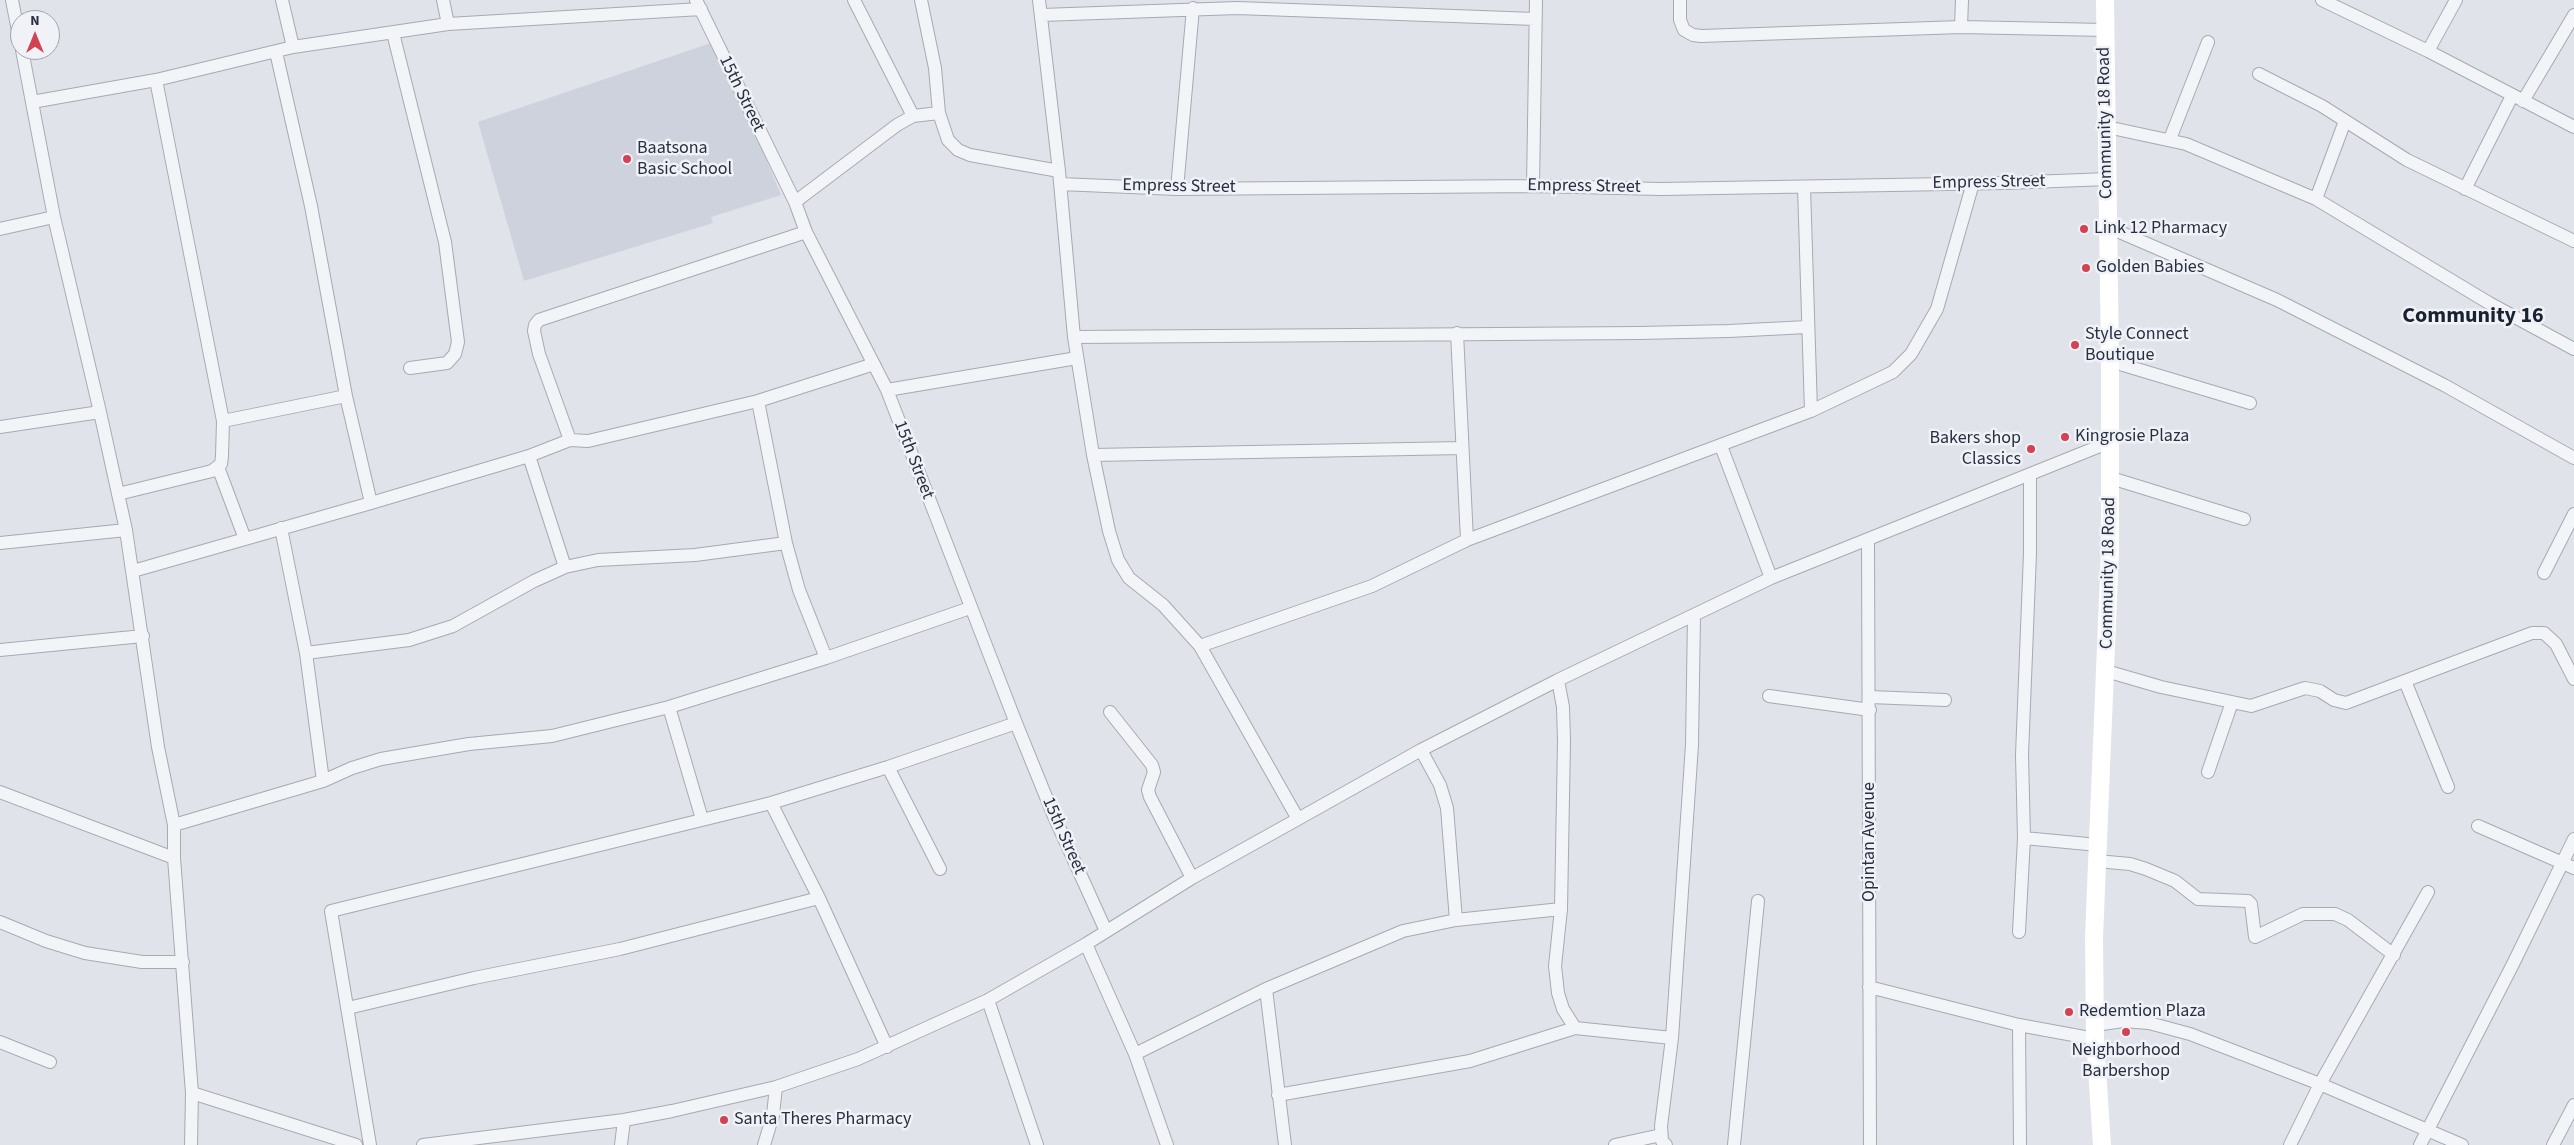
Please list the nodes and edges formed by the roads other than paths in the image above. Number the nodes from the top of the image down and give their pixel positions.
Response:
1 (282, 0) edge
2 (442, 0) edge
3 (854, 0) edge
4 (920, 0) edge
5 (1039, 0) edge
6 (1536, 0) edge
7 (1680, 0) edge
8 (1962, 0) edge
9 (2105, 0) edge
10 (2324, 0) edge
11 (2456, 0) edge
12 (1254, 4) edge
13 (698, 5) edge
14 (1193, 8) junction
15 (1042, 15) junction
16 (2574, 15) edge
17 (1535, 20) junction
18 (448, 24) junction
19 (1961, 27) junction
20 (2105, 30) junction
21 (393, 33) junction
22 (2208, 42) dead end
23 (293, 47) junction
24 (2428, 50) junction
25 (276, 52) junction
26 (24, 60) edge
27 (2259, 74) dead end
28 (156, 80) junction
29 (2518, 99) junction
30 (32, 102) junction
31 (939, 113) junction
32 (913, 116) junction
33 (2345, 121) junction
34 (2107, 127) junction
35 (2574, 127) edge
36 (2170, 140) junction
37 (1060, 178) junction
38 (2108, 179) junction
39 (1973, 183) junction
40 (1533, 186) junction
41 (1804, 187) junction
42 (1177, 189) junction
43 (2465, 189) junction
44 (2316, 199) junction
45 (795, 202) junction
46 (54, 216) junction
47 (2108, 227) junction
48 (0, 229) edge
49 (806, 232) junction
50 (2574, 241) edge
51 (1807, 327) junction
52 (1458, 333) junction
53 (1074, 337) junction
54 (2574, 349) edge
55 (1078, 358) junction
56 (2110, 362) junction
57 (874, 364) junction
58 (410, 368) dead end
59 (887, 390) junction
60 (346, 396) junction
61 (758, 401) junction
62 (2250, 403) dead end
63 (1810, 411) junction
64 (100, 412) junction
65 (223, 421) junction
66 (0, 427) edge
67 (570, 440) junction
68 (2110, 442) junction
69 (1721, 446) junction
70 (1462, 448) junction
71 (1093, 455) junction
72 (530, 456) junction
73 (2574, 458) edge
74 (218, 467) junction
75 (2030, 474) junction
76 (2111, 478) junction
77 (118, 494) junction
78 (371, 503) junction
79 (2574, 514) edge
80 (2244, 519) dead end
81 (281, 528) junction
82 (126, 530) junction
83 (245, 539) junction
84 (1868, 539) junction
85 (1467, 540) junction
86 (0, 543) edge
87 (786, 543) junction
88 (564, 567) junction
89 (133, 571) junction
90 (2544, 573) dead end
91 (1770, 578) junction
92 (970, 608) junction
93 (1694, 616) junction
94 (143, 636) junction
95 (1200, 646) junction
96 (0, 650) edge
97 (306, 653) junction
98 (826, 658) junction
99 (2106, 671) junction
100 (2574, 679) edge
101 (1558, 680) junction
102 (2405, 681) junction
103 (1768, 696) dead end
104 (1945, 700) dead end
105 (2232, 702) junction
106 (1870, 704) junction
107 (670, 707) junction
108 (1110, 712) dead end
109 (1016, 723) junction
110 (1421, 750) junction
111 (888, 767) junction
112 (2208, 772) dead end
113 (323, 781) junction
114 (2448, 786) dead end
115 (0, 792) edge
116 (771, 803) junction
117 (702, 819) junction
118 (1298, 819) junction
119 (174, 825) junction
120 (2478, 826) dead end
121 (2024, 838) junction
122 (2574, 839) edge
123 (2098, 853) junction
124 (174, 858) junction
125 (2568, 866) edge
126 (940, 869) dead end
127 (1192, 878) junction
128 (2428, 892) dead end
129 (819, 898) junction
130 (1758, 901) dead end
131 (1561, 909) junction
132 (1456, 920) junction
133 (0, 922) edge
134 (1106, 931) junction
135 (2019, 932) dead end
136 (1086, 944) junction
137 (2394, 955) junction
138 (183, 962) junction
139 (1869, 987) junction
140 (1266, 989) junction
141 (988, 1000) junction
142 (348, 1008) junction
143 (2019, 1025) junction
144 (1575, 1028) junction
145 (2095, 1032) junction
146 (1672, 1038) junction
147 (0, 1042) edge
148 (887, 1047) junction
149 (1135, 1054) junction
150 (50, 1062) dead end
151 (2320, 1084) junction
152 (776, 1087) junction
153 (192, 1093) junction
154 (1278, 1095) junction
155 (2574, 1105) edge
156 (624, 1120) junction
157 (2427, 1129) junction
158 (1663, 1140) edge
159 (480, 1141) edge
160 (191, 1145) edge
161 (356, 1145) edge
162 (370, 1145) edge
163 (423, 1145) edge
164 (621, 1145) edge
165 (764, 1145) edge
166 (1037, 1145) edge
167 (1167, 1145) edge
168 (1285, 1145) edge
169 (1615, 1145) edge
170 (1734, 1145) edge
171 (1870, 1145) edge
172 (2020, 1145) edge
173 (2102, 1145) edge
174 (2290, 1145) edge
175 (2420, 1145) edge
176 (2462, 1145) edge
177 (2553, 1145) edge

1 - 23 street
2 - 18 street
3 - 32 street
4 - 31 street, Empress Street
5 - 15 street
6 - 17 street
7 - 19 street
8 - 19 street
9 - 20 main road, Community 18 Road
10 - 24 street
11 - 24 street
12 - 14 street
12 - 17 street
13 - 18 street
13 - 45 street, 15th Street
14 - 15 street
14 - 42 street
15 - 37 street
16 - 29 street
17 - 40 street
18 - 21 street
19 - 20 street
20 - 34 main road, Community 18 Road
21 - 23 street
21 - 58 street
22 - 36 street
23 - 25 street
24 - 29 street
25 - 28 street
25 - 60 street
26 - 30 street
27 - 33 street
28 - 30 street
28 - 65 street
29 - 35 street
29 - 43 street
30 - 46 street
31 - 32 street
31 - 37 street, Empress Street
32 - 45 street
33 - 43 street
33 - 44 street
34 - 36 street
34 - 38 main road, Community 18 Road
36 - 44 street
37 - 42 street, Empress Street
37 - 53 street
38 - 39 street, Empress Street
38 - 47 main road, Community 18 Road
39 - 41 street, Empress Street
39 - 63 street
40 - 41 street, Empress Street
40 - 42 street, Empress Street
41 - 51 street
43 - 50 street
44 - 54 street
45 - 49 street, 15th Street
46 - 48 street
46 - 64 street
47 - 56 main road, Community 18 Road
47 - 73 street
49 - 57 street, 15th Street
49 - 67 street
51 - 52 street
51 - 63 street
52 - 53 street
52 - 70 street
53 - 55 street
55 - 59 street
55 - 71 street
56 - 62 street
56 - 68 main road, Community 18 Road
57 - 59 street, 15th Street
57 - 61 street
59 - 92 street, 15th Street
60 - 65 street
60 - 78 street
61 - 67 street
61 - 87 street
63 - 69 street
64 - 66 street
64 - 77 street
65 - 74 street
67 - 72 street
68 - 75 street
68 - 76 main road, Community 18 Road
69 - 85 street
69 - 91 street
70 - 71 street
70 - 85 street
71 - 95 street
72 - 78 street
72 - 88 street
74 - 77 street
74 - 83 street
75 - 84 street
75 - 121 street
76 - 80 street
76 - 99 main road, Community 18 Road
77 - 82 street
78 - 81 street
79 - 90 street
81 - 83 street
81 - 97 street
82 - 86 street
82 - 89 street
83 - 89 street
84 - 91 street
84 - 106 street, Opintan Avenue
85 - 95 street
87 - 88 street
87 - 98 street
88 - 97 street
89 - 94 street
91 - 93 street
92 - 98 street
92 - 109 street, 15th Street
93 - 101 street
93 - 146 street
94 - 96 street
94 - 119 street
95 - 118 street
97 - 113 street
98 - 107 street
99 - 105 street
99 - 123 main road, Community 18 Road
100 - 102 street
101 - 110 street
101 - 131 street
102 - 105 street
102 - 114 street
103 - 106 street
104 - 106 street
105 - 112 street
106 - 139 street, Opintan Avenue
107 - 113 street
107 - 117 street
108 - 127 street
109 - 111 street
109 - 134 street, 15th Street
110 - 118 street
110 - 132 street
111 - 116 street
111 - 126 street
113 - 119 street
115 - 124 street
116 - 117 street
116 - 129 street
117 - 142 street
118 - 127 street
119 - 124 street
120 - 125 street
121 - 123 street
121 - 135 street
122 - 125 street
123 - 137 street
123 - 145 main road, Community 18 Road
124 - 138 street
125 - 157 street
127 - 134 street
128 - 137 street
129 - 142 street
129 - 148 street
130 - 170 street
131 - 132 street
131 - 144 street
132 - 140 street
133 - 138 street
134 - 136 street
136 - 141 street
136 - 149 street
137 - 151 street
138 - 153 street
139 - 143 street
139 - 171 street, Opintan Avenue
140 - 149 street
140 - 154 street
141 - 148 street
141 - 166 street
142 - 162 street
143 - 145 street
143 - 172 street
144 - 146 street
144 - 154 street
145 - 151 street
145 - 173 main road, Community 18 Road
146 - 158 street
147 - 150 street
148 - 152 street
149 - 167 street
151 - 157 street
151 - 174 street
152 - 156 street
152 - 165 street
153 - 160 street
153 - 161 street
154 - 168 street
155 - 177 street
156 - 159 street
156 - 164 street
157 - 175 street
157 - 176 street
158 - 169 street
159 - 163 street

